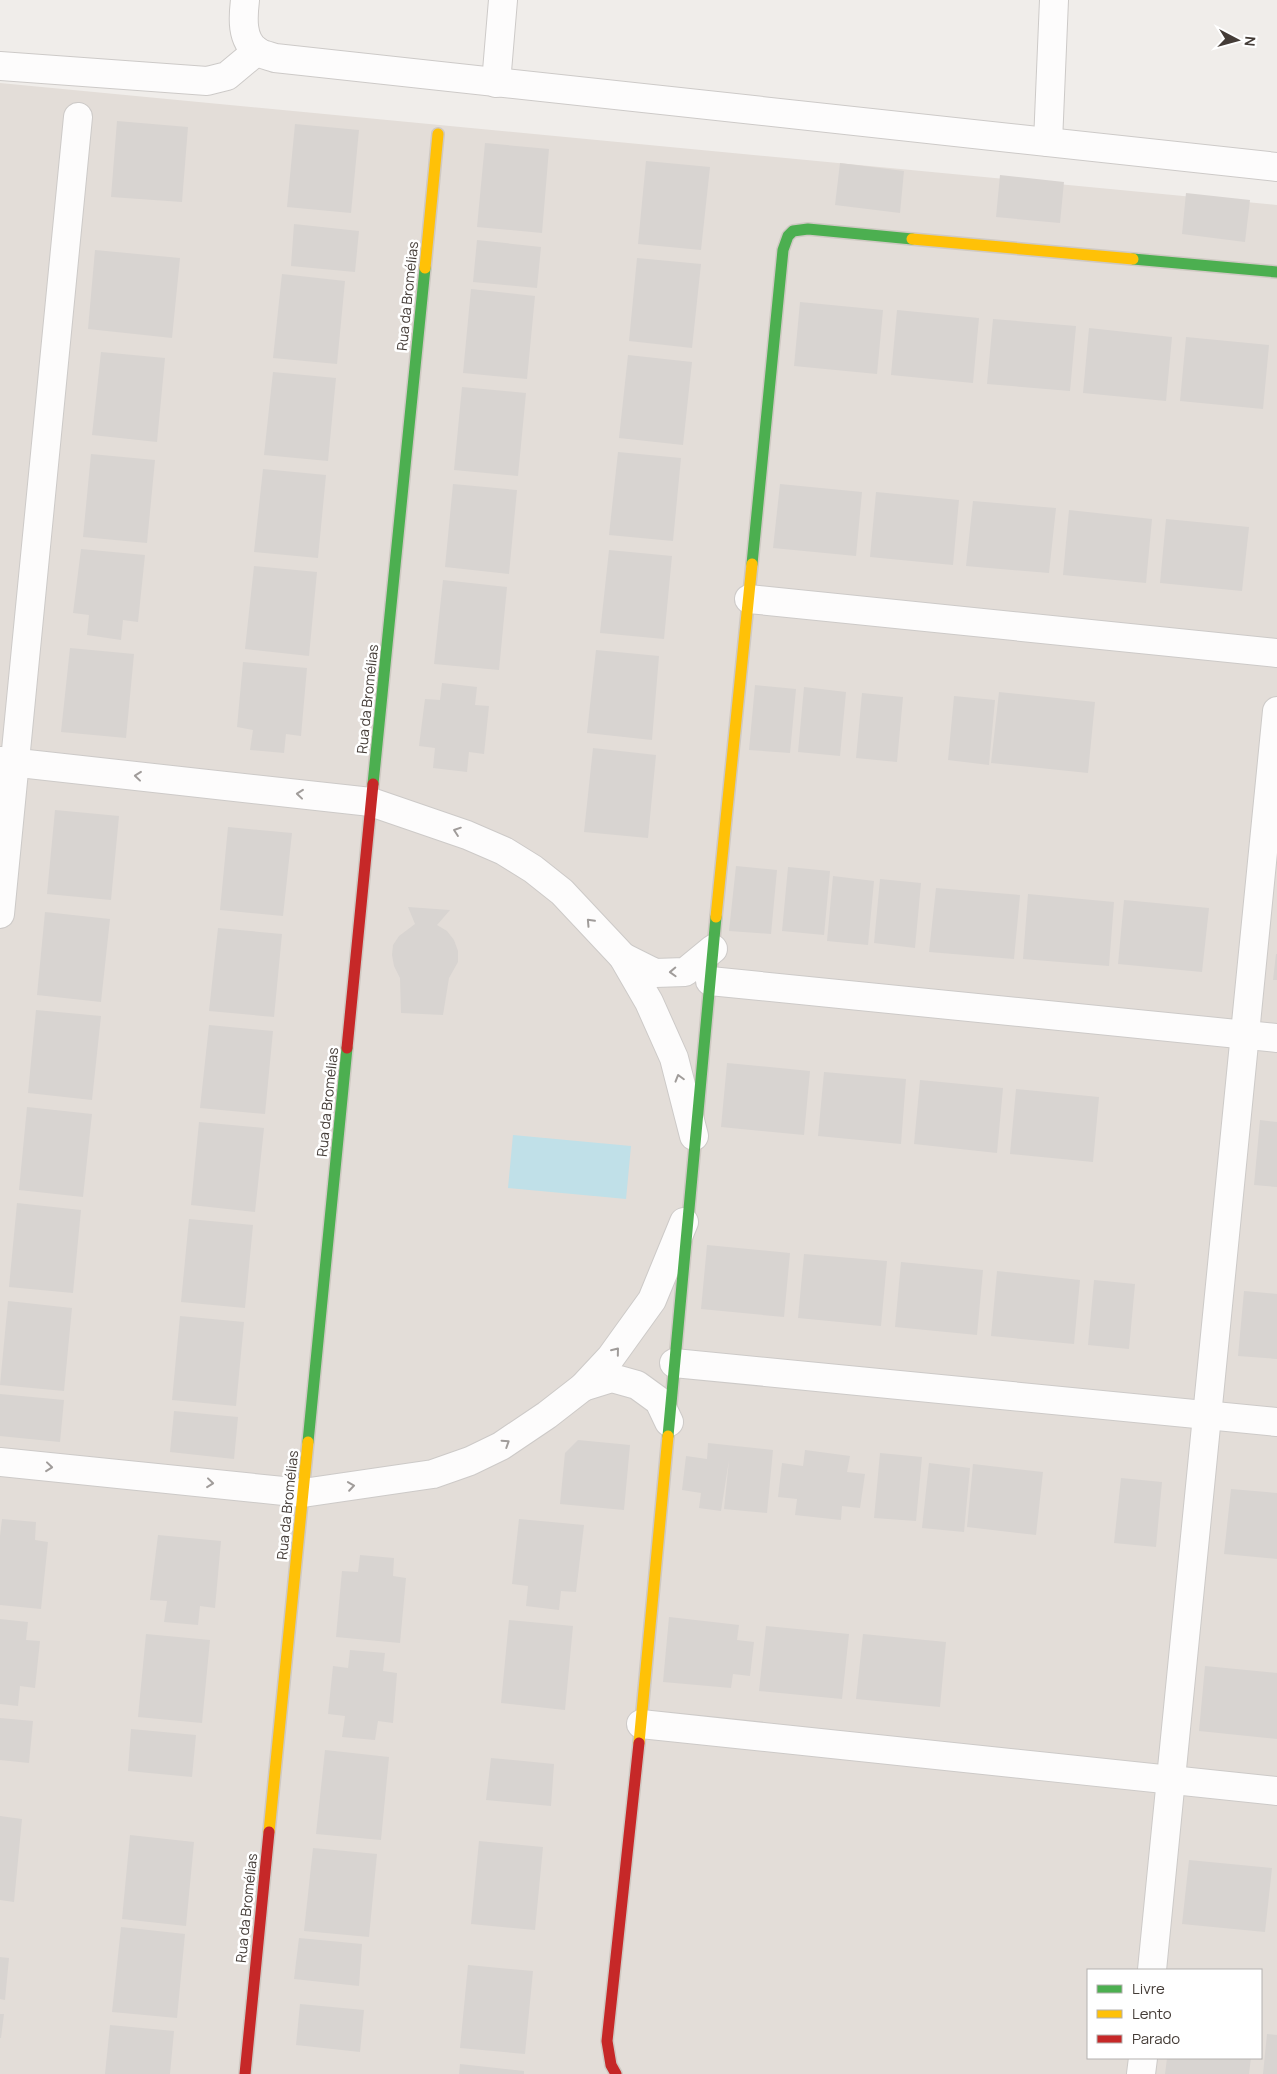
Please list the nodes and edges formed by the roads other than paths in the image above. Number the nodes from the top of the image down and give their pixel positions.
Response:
1 (245, 0) edge
2 (503, 0) edge
3 (1054, 0) edge
4 (257, 52) junction
5 (0, 66) edge
6 (496, 83) junction
7 (78, 117) dead end
8 (438, 134) dead end
9 (1048, 142) junction
10 (1277, 167) edge
11 (1277, 272) edge
12 (749, 599) junction
13 (1277, 652) edge
14 (1277, 711) edge
15 (7, 762) edge
16 (371, 802) junction
17 (0, 914) edge
18 (713, 949) junction
19 (623, 958) junction
20 (710, 980) junction
21 (1245, 1035) junction
22 (1277, 1038) edge
23 (695, 1142) junction
24 (689, 1210) junction
25 (674, 1363) junction
26 (583, 1387) junction
27 (1207, 1416) junction
28 (669, 1422) junction
29 (1277, 1422) edge
30 (0, 1462) edge
31 (303, 1492) junction
32 (641, 1724) junction
33 (1171, 1780) junction
34 (1277, 1791) edge
35 (1152, 1969) edge
36 (1143, 2059) edge
37 (245, 2074) edge
38 (616, 2074) edge
39 (1142, 2074) edge

1 - 4 street
2 - 6 street
3 - 9 street
4 - 5 street
4 - 6 street
6 - 9 street
7 - 15 street
8 - 16 street, Rua da Bromélias
9 - 10 street
11 - 12 street
12 - 13 street
12 - 18 street
14 - 21 street
16 -> 15 street
15 - 17 street
19 -> 16 street
16 - 31 street, Rua da Bromélias
18 -> 19 street
18 - 20 street
23 -> 19 street
20 - 21 street
20 - 23 street
21 - 22 street
21 - 27 street
23 - 24 street
24 - 25 street
26 -> 24 street
25 - 27 street
25 - 28 street
26 - 28 street
31 -> 26 street
27 - 29 street
27 - 33 street
28 - 32 street
30 -> 31 street
31 - 37 street, Rua da Bromélias
32 - 33 street
32 - 38 street
33 - 34 street
33 - 35 street
36 - 39 street

